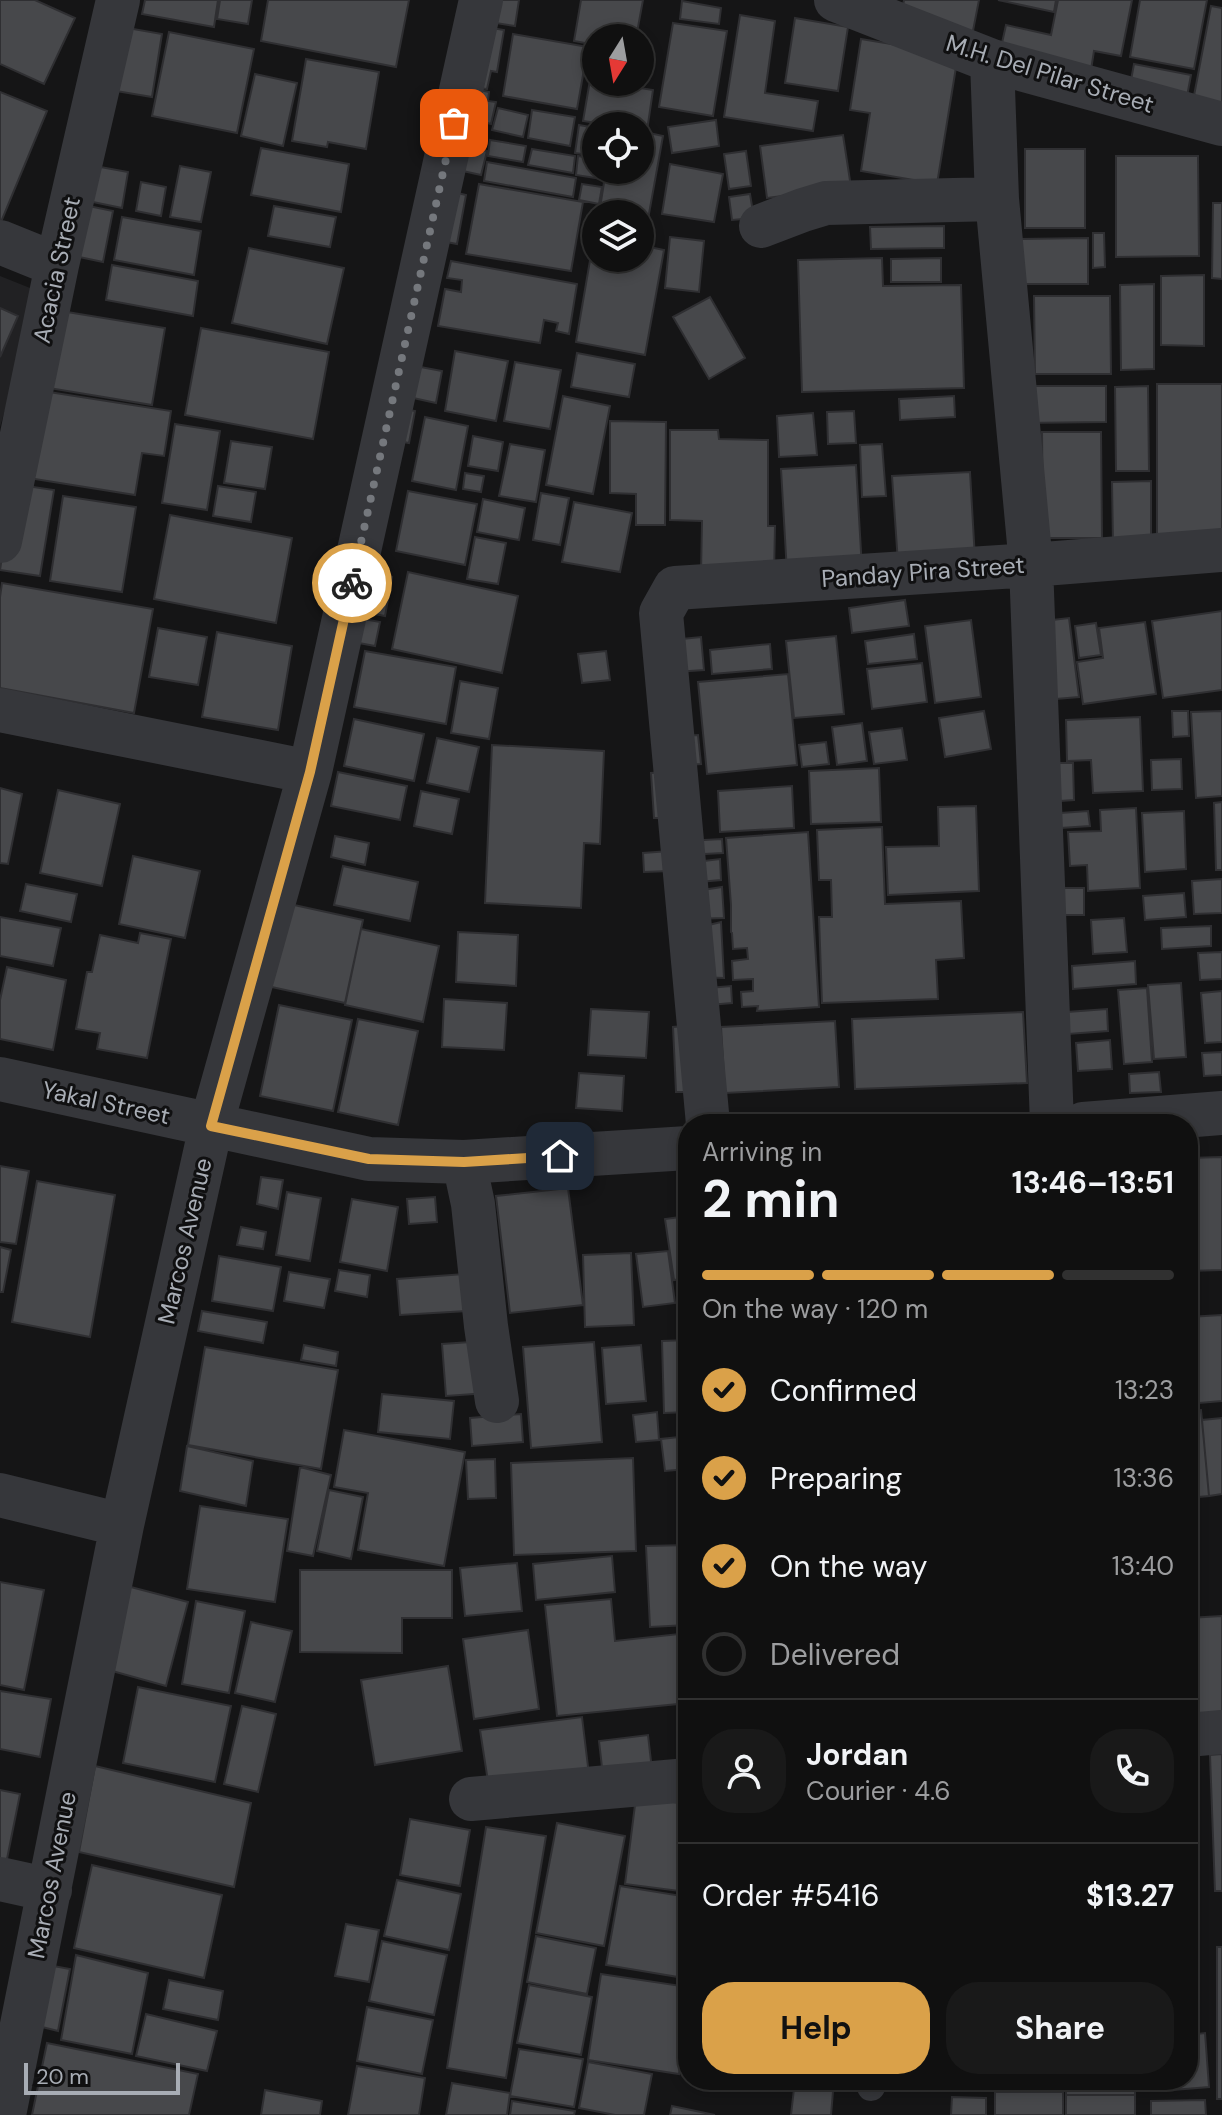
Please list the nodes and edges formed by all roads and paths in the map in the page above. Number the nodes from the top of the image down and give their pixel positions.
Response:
1 (118, 0) edge
2 (481, 0) edge
3 (836, 0) edge
4 (992, 61) junction
5 (1222, 124) edge
6 (997, 199) junction
7 (761, 226) dead end
8 (0, 242) edge
9 (57, 265) junction
10 (0, 541) edge
11 (1222, 550) edge
12 (1031, 565) junction
13 (0, 710) edge
14 (310, 772) junction
15 (0, 1079) edge
16 (1222, 1113) edge
17 (707, 1114) edge
18 (1052, 1114) edge
19 (1198, 1115) edge
20 (211, 1126) junction
21 (678, 1149) edge
22 (464, 1162) junction
23 (497, 1401) dead end
24 (0, 1495) edge
25 (122, 1525) junction
26 (1222, 1732) edge
27 (1198, 1734) edge
28 (678, 1781) edge
29 (471, 1799) dead end
30 (0, 1879) edge
31 (50, 1890) junction
32 (4, 2115) edge

1 - 9 street, Acacia Street
2 - 14 street, Marcos Avenue
3 - 4 street, M.H. Del Pilar Street
4 - 5 street, M.H. Del Pilar Street
4 - 6 street
6 - 7 street
6 - 12 street
8 - 9 street
9 - 10 street, Acacia Street
11 - 12 street, Panday Pira Street
12 - 17 street, Panday Pira Street
12 - 18 street
13 - 14 street
14 - 20 street, Marcos Avenue
15 - 20 street, Yakal Street
16 - 19 street
20 - 22 street, Yakal Street
20 - 25 street, Marcos Avenue
21 - 22 street, Yakal Street
22 - 23 street
24 - 25 street
25 - 31 street, Marcos Avenue
26 - 27 street
28 - 29 street
30 - 31 street
31 - 32 street, Marcos Avenue

